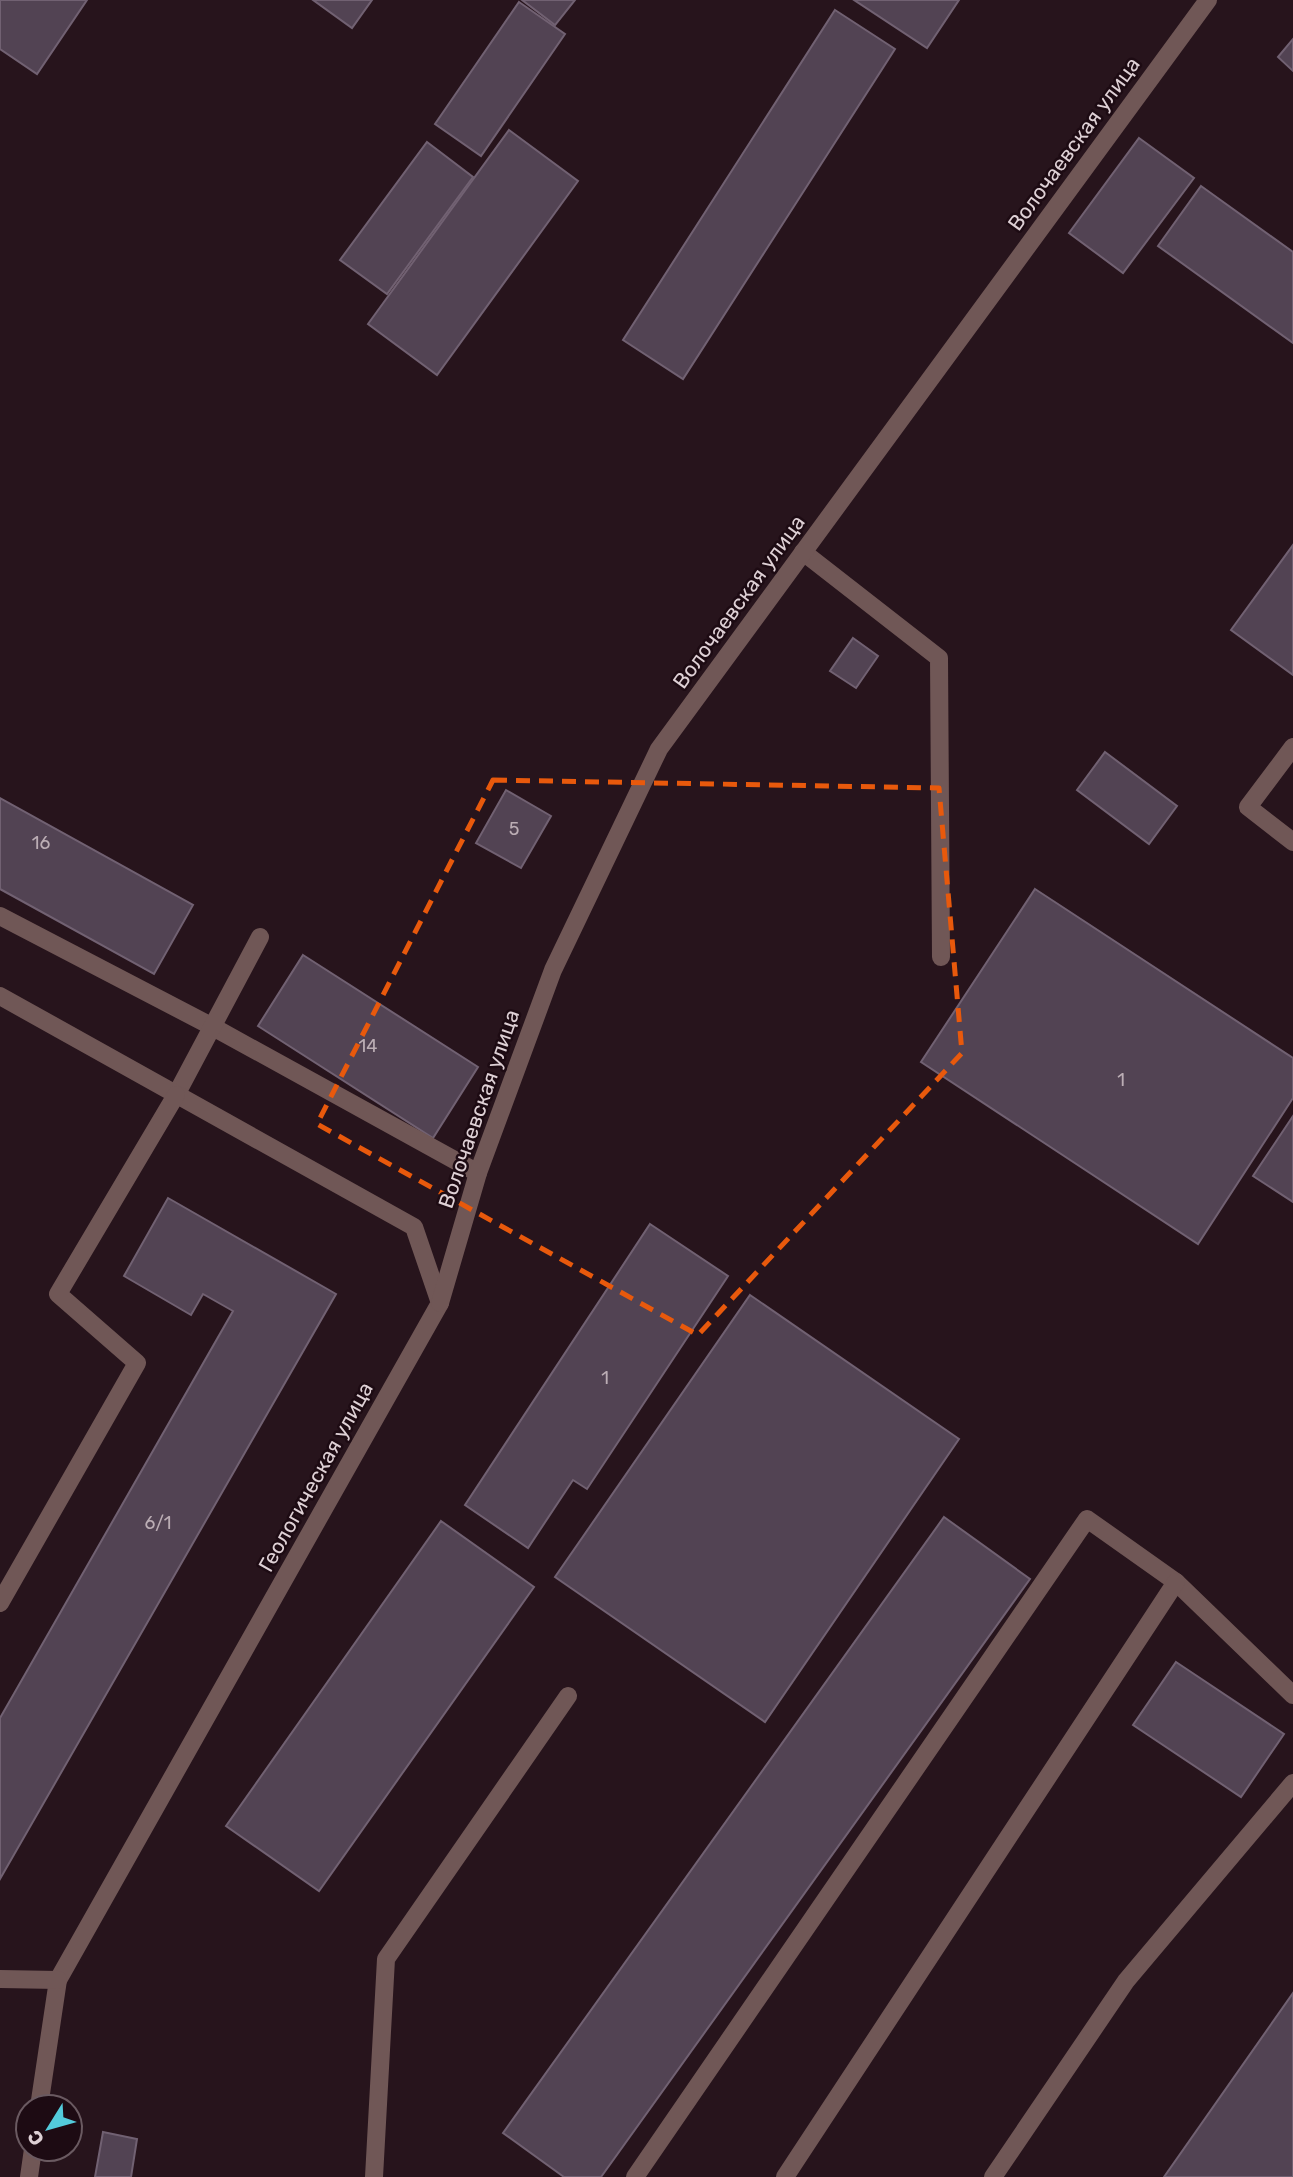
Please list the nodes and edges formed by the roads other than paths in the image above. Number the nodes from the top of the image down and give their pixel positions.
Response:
1 (1208, 0) edge
2 (803, 552) junction
3 (1293, 747) edge
4 (1293, 842) edge
5 (0, 916) edge
6 (260, 937) dead end
7 (941, 957) dead end
8 (0, 996) edge
9 (213, 1027) junction
10 (176, 1095) junction
11 (478, 1172) junction
12 (440, 1303) junction
13 (1176, 1582) junction
14 (0, 1603) edge
15 (1293, 1695) edge
16 (568, 1696) dead end
17 (1293, 1783) edge
18 (0, 1979) edge
19 (58, 1980) junction
20 (41, 2093) edge
21 (374, 2177) edge
22 (635, 2177) edge
23 (785, 2177) edge
24 (993, 2177) edge

1 - 2 street, Волочаевская улица
2 - 7 street
2 - 11 street, Волочаевская улица
3 - 4 street
5 - 9 street
6 - 9 street
8 - 10 street
9 - 10 street
9 - 11 street
10 - 12 street
10 - 14 street
11 - 12 street, Волочаевская улица
12 - 19 street, Геологическая улица
13 - 15 street
13 - 22 street
13 - 23 street
16 - 21 street
17 - 24 street
18 - 19 street
19 - 20 street, Геологическая улица

